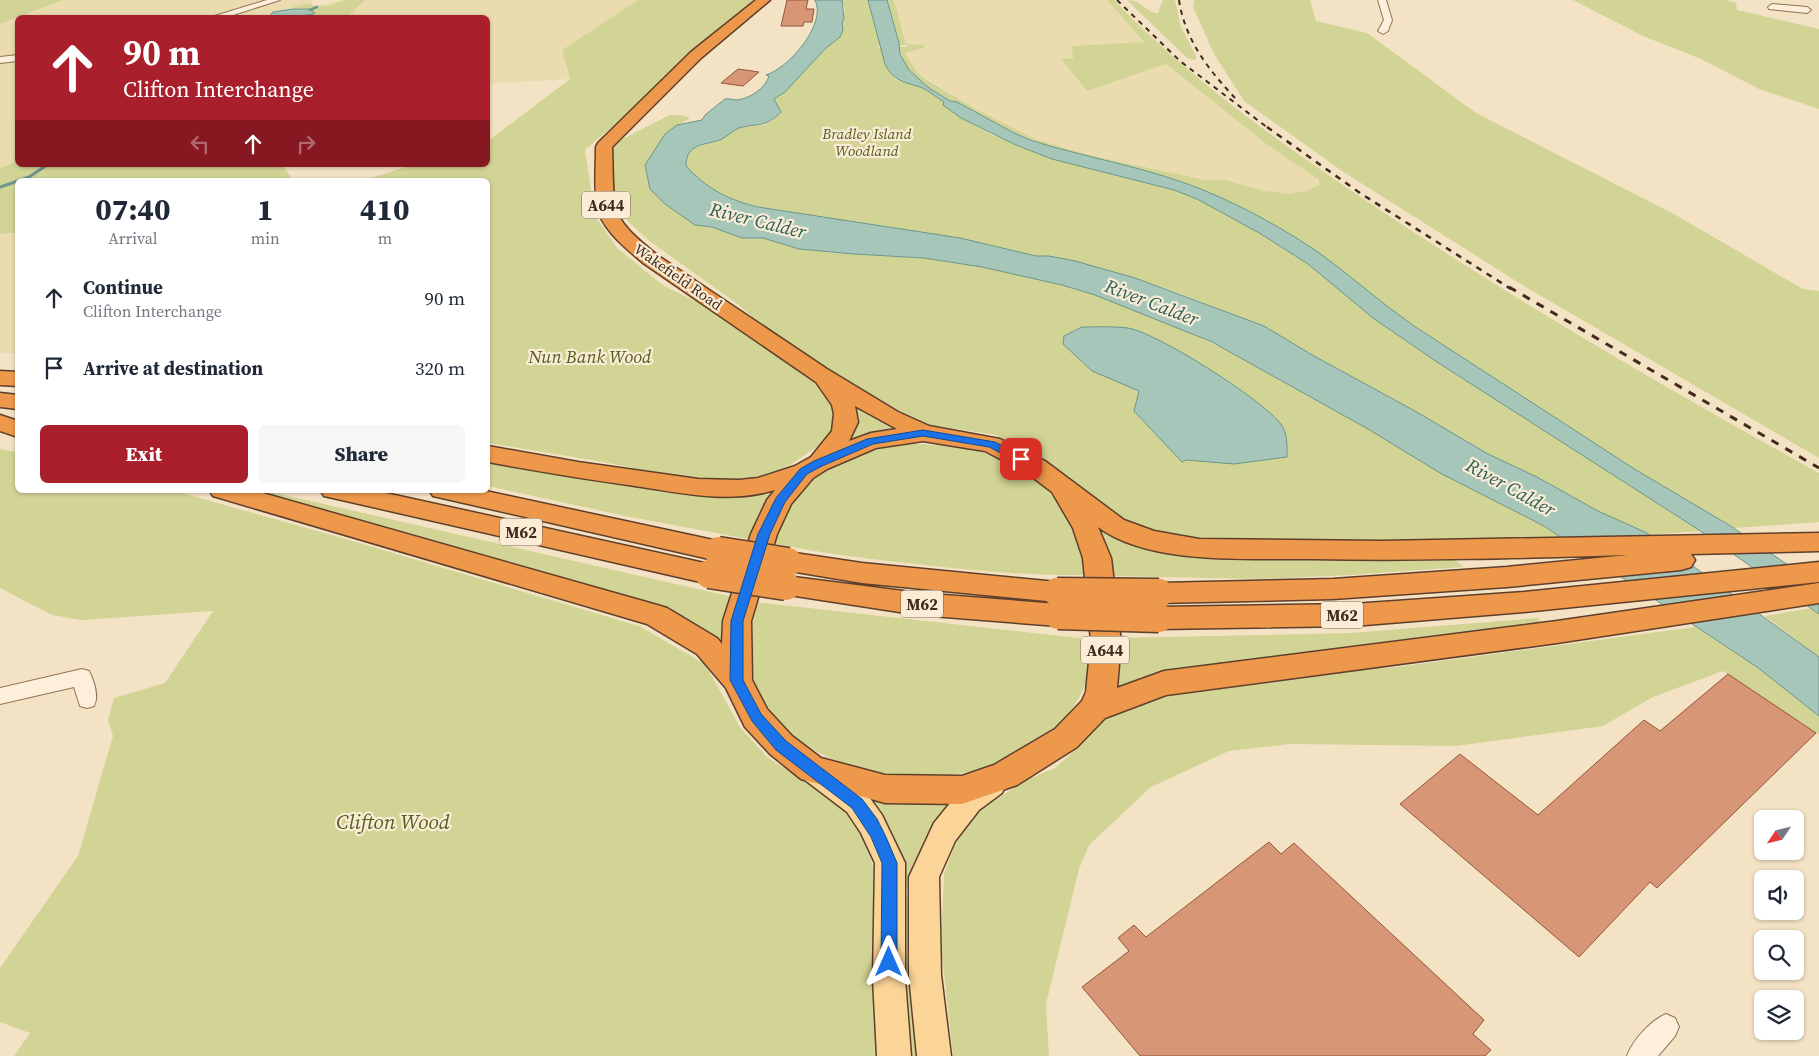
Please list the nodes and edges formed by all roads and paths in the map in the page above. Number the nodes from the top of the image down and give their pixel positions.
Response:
1 (276, 0) edge
2 (764, 0) edge
3 (1382, 0) edge
4 (1806, 0) edge
5 (1772, 7) dead end
6 (1807, 10) junction
7 (223, 15) edge
8 (1819, 15) edge
9 (1382, 31) dead end
10 (15, 58) edge
11 (0, 60) edge
12 (819, 374) junction
13 (0, 378) edge
14 (15, 379) edge
15 (0, 400) edge
16 (15, 402) edge
17 (0, 421) edge
18 (15, 423) edge
19 (15, 428) edge
20 (923, 433) junction
21 (490, 454) edge
22 (811, 468) junction
23 (1062, 487) junction
24 (232, 493) edge
25 (349, 493) edge
26 (453, 493) edge
27 (1819, 542) edge
28 (1819, 547) edge
29 (714, 563) junction
30 (1819, 572) edge
31 (1819, 593) edge
32 (1159, 606) junction
33 (737, 680) junction
34 (0, 696) edge
35 (87, 700) dead end
36 (1094, 709) junction
37 (812, 769) junction
38 (1006, 775) junction
39 (1666, 1027) dead end
40 (894, 1056) edge
41 (934, 1056) edge
42 (1640, 1056) edge

1 - 7 street
2 - 12 highway, Wakefield Road / A644
3 - 9 street
4 - 6 street
5 - 6 street
6 - 8 street
10 - 11 street
12 - 20 highway, Wakefield Road / A644
12 - 22 highway, Wakefield Road / A644
13 - 14 highway
15 - 16 highway
17 - 18 highway
17 - 19 highway
20 - 22 highway, A644
20 - 23 highway, A644
21 - 22 highway
22 - 33 highway, A644
23 - 27 highway
23 - 36 highway, A644
24 - 33 highway
25 - 29 highway, M62
26 - 29 highway, M62
28 - 32 highway, M62
29 - 32 highway, M62, bridge
30 - 32 highway, M62
31 - 36 highway
33 - 37 highway, A644
34 - 35 street
36 - 38 highway, A644
37 - 38 highway, A644
37 - 40 main road, A644
38 - 41 main road, A644
39 - 42 street

